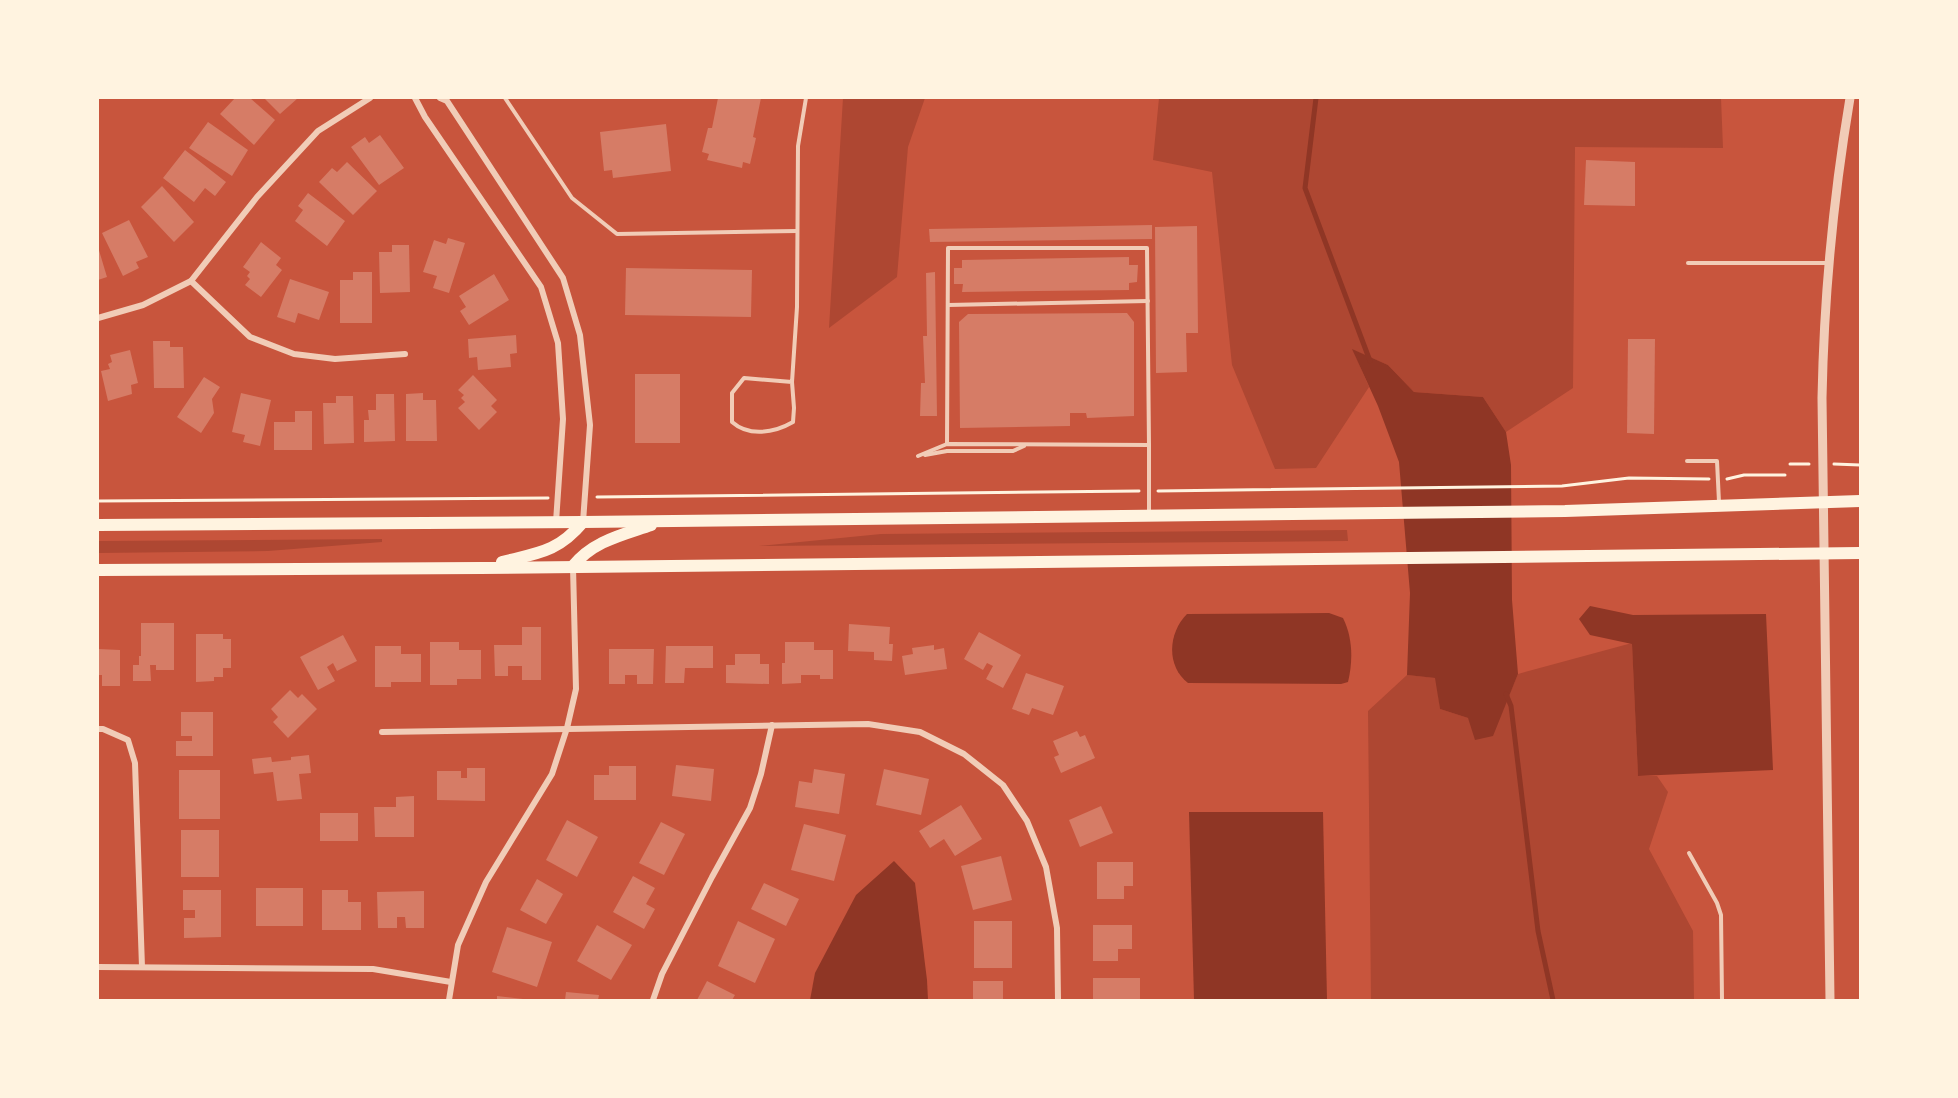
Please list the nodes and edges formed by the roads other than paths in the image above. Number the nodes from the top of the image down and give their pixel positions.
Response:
1 (370, 98) edge
2 (415, 98) edge
3 (440, 98) edge
4 (505, 98) edge
5 (806, 98) edge
6 (1850, 98) edge
7 (797, 231) junction
8 (1688, 263) dead end
9 (1828, 263) junction
10 (191, 281) junction
11 (1148, 301) junction
12 (948, 304) junction
13 (98, 318) edge
14 (405, 354) dead end
15 (792, 382) junction
16 (947, 444) junction
17 (1026, 445) junction
18 (1149, 445) junction
19 (1687, 461) dead end
20 (1824, 501) junction
21 (1860, 501) edge
22 (1719, 504) junction
23 (1149, 516) junction
24 (664, 521) junction
25 (556, 522) junction
26 (583, 522) junction
27 (98, 525) edge
28 (1824, 553) junction
29 (1860, 553) edge
30 (573, 566) junction
31 (480, 568) junction
32 (98, 570) edge
33 (772, 725) junction
34 (567, 728) junction
35 (98, 729) edge
36 (382, 732) dead end
37 (1689, 853) dead end
38 (98, 967) edge
39 (142, 967) junction
40 (452, 982) junction
41 (449, 1000) edge
42 (653, 1000) edge
43 (1058, 1000) edge
44 (1722, 1000) edge
45 (1830, 1000) edge

1 - 10 street
2 - 25 street
3 - 26 street
4 - 7 lane
5 - 7 lane
6 - 9 street
7 - 15 lane
8 - 9 lane
9 - 20 street
10 - 13 street
10 - 14 street
11 - 12 lane
11 - 12 lane
11 - 18 lane
12 - 16 lane
15 - 15 lane
16 - 17 lane
16 - 17 lane
17 - 18 lane
18 - 23 lane
19 - 22 lane
20 - 21 main road
20 - 22 main road
20 - 28 street
22 - 23 main road
23 - 24 main road
24 - 26 main road
24 - 30 main road
25 - 26 main road
25 - 27 main road
26 - 31 main road
28 - 29 main road
28 - 30 main road
28 - 45 street
30 - 31 main road
30 - 34 street
31 - 32 main road
33 - 34 street
33 - 42 street
33 - 43 street
34 - 36 street
34 - 40 street
35 - 39 street
37 - 44 lane
38 - 39 street
39 - 40 street
40 - 41 street

